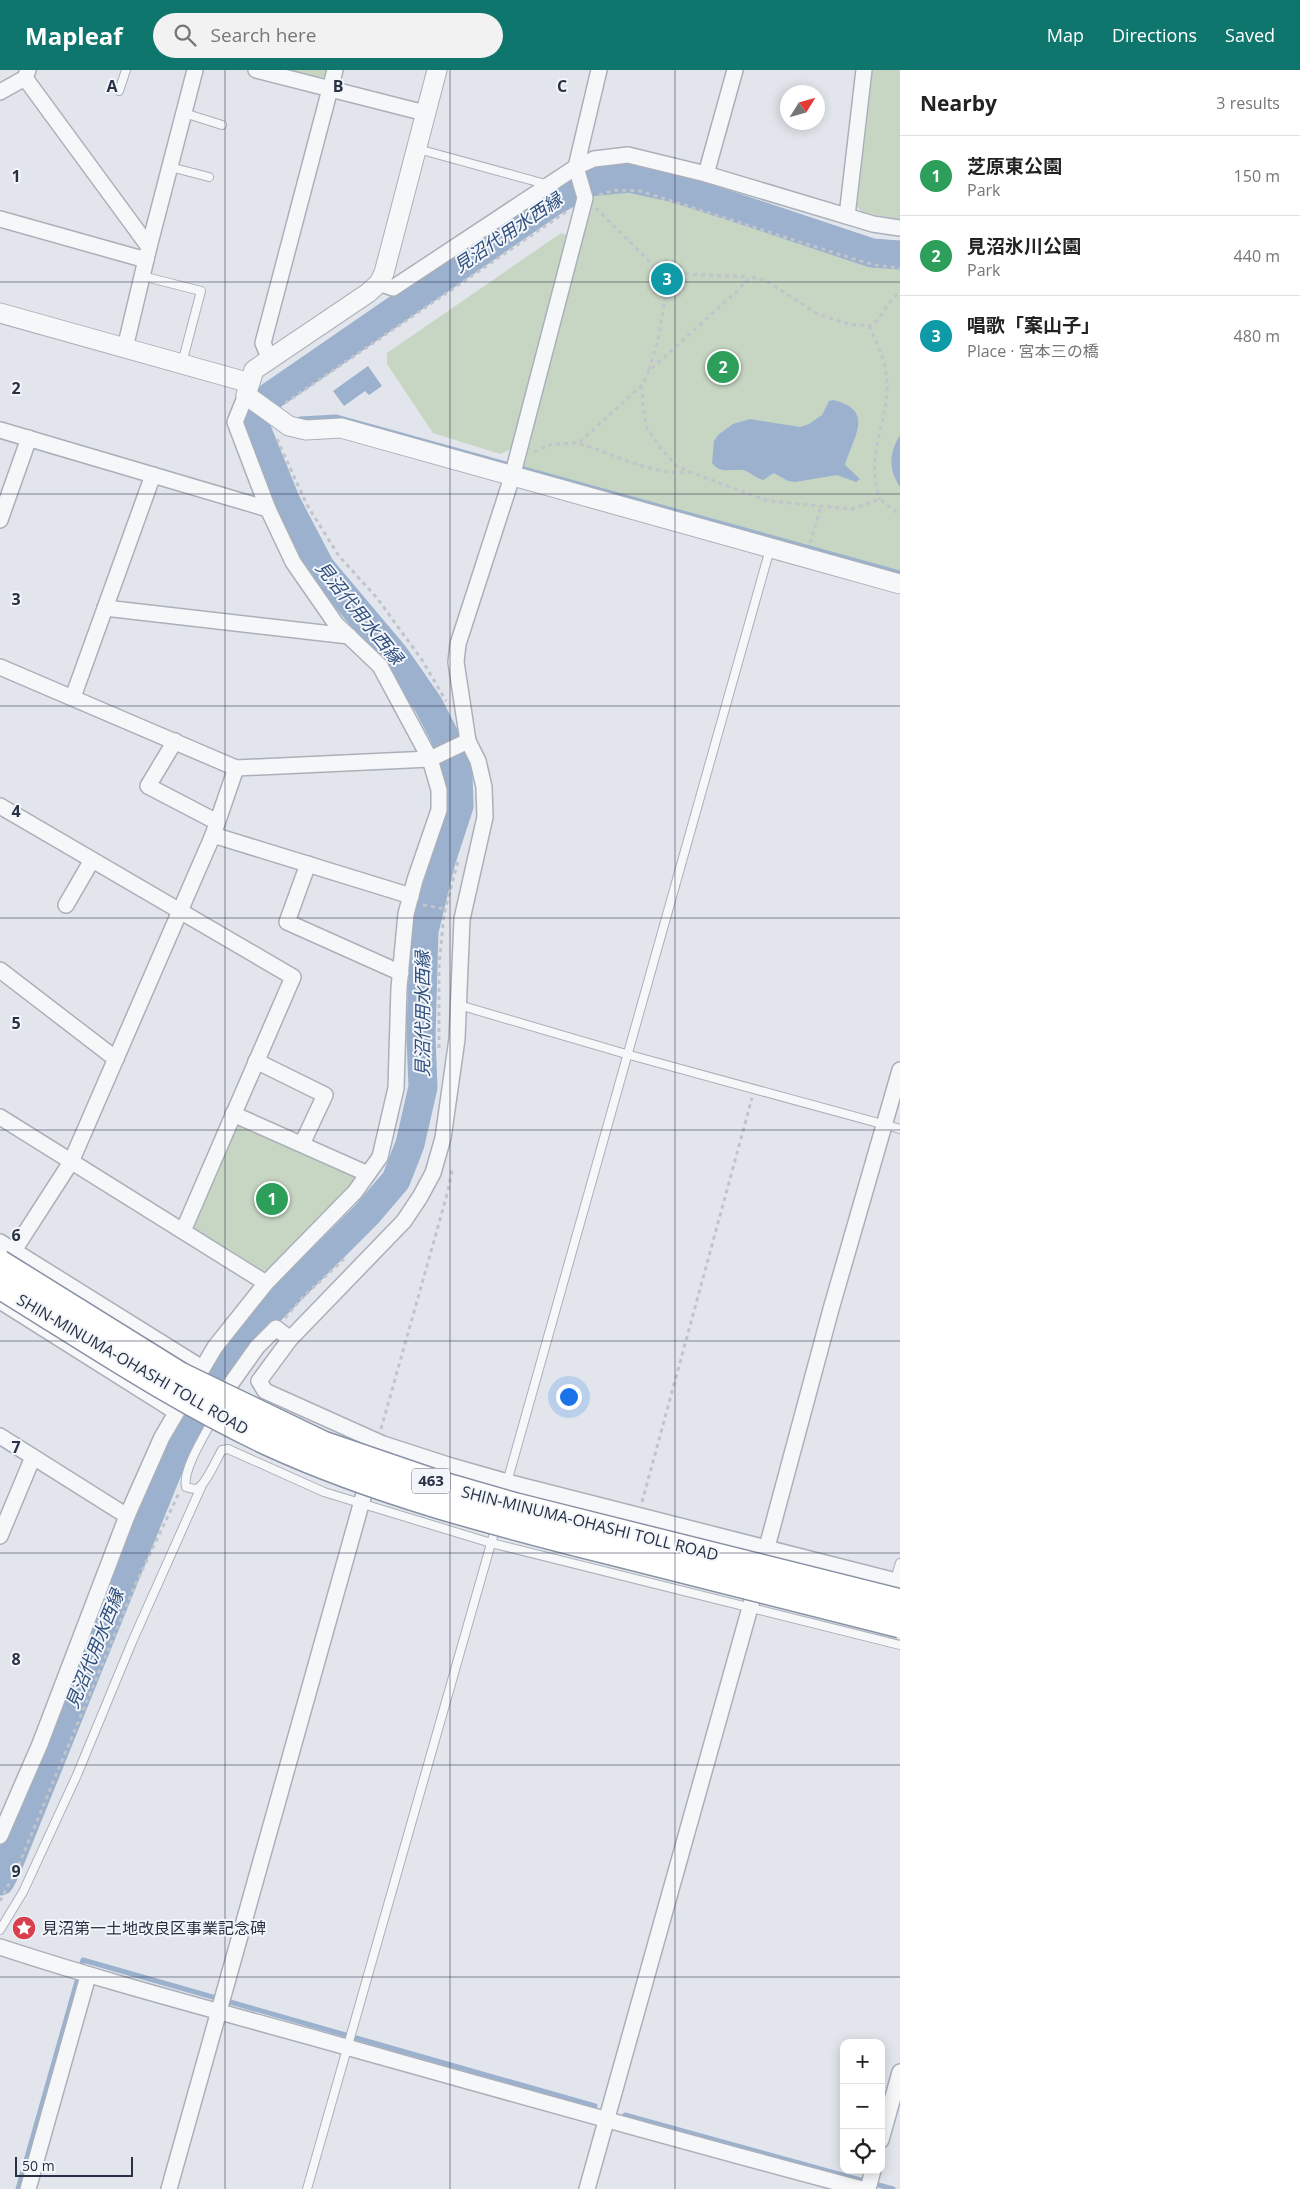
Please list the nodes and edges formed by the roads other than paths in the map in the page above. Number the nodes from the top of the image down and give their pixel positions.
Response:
1 (126, 70) edge
2 (195, 70) edge
3 (256, 70) edge
4 (335, 70) edge
5 (436, 70) edge
6 (599, 70) edge
7 (735, 70) edge
8 (864, 70) edge
9 (27, 74) edge
10 (330, 89) junction
11 (0, 92) edge
12 (119, 92) dead end
13 (184, 113) junction
14 (425, 113) junction
15 (222, 125) dead end
16 (416, 148) junction
17 (170, 167) junction
18 (576, 167) junction
19 (706, 174) junction
20 (209, 177) dead end
21 (549, 185) junction
22 (846, 216) junction
23 (0, 219) edge
24 (900, 228) edge
25 (148, 253) junction
26 (142, 276) junction
27 (379, 283) junction
28 (0, 313) edge
29 (126, 348) junction
30 (270, 360) junction
31 (182, 364) junction
32 (248, 389) junction
33 (0, 430) edge
34 (29, 438) junction
35 (153, 475) junction
36 (512, 477) junction
37 (268, 509) junction
38 (0, 520) edge
39 (770, 549) junction
40 (900, 584) edge
41 (105, 608) junction
42 (349, 636) junction
43 (0, 667) edge
44 (74, 697) junction
45 (175, 741) junction
46 (464, 743) junction
47 (430, 759) junction
48 (236, 768) junction
49 (0, 806) edge
50 (215, 829) junction
51 (92, 860) junction
52 (308, 864) junction
53 (416, 900) junction
54 (66, 905) dead end
55 (180, 911) junction
56 (0, 970) edge
57 (401, 973) junction
58 (459, 1005) junction
59 (626, 1054) junction
60 (116, 1059) junction
61 (256, 1061) junction
62 (900, 1070) edge
63 (234, 1114) junction
64 (0, 1118) edge
65 (885, 1125) junction
66 (900, 1129) edge
67 (302, 1144) junction
68 (71, 1162) junction
69 (368, 1174) junction
70 (183, 1231) junction
71 (0, 1242) edge
72 (7, 1257) edge
73 (0, 1272) edge
74 (266, 1283) junction
75 (0, 1286) edge
76 (0, 1301) edge
77 (290, 1338) junction
78 (199, 1373) junction
79 (179, 1407) junction
80 (0, 1436) edge
81 (377, 1441) junction
82 (33, 1457) junction
83 (507, 1482) junction
84 (203, 1483) junction
85 (362, 1504) junction
86 (500, 1508) dead end
87 (128, 1516) junction
88 (498, 1517) dead end
89 (0, 1536) edge
90 (491, 1543) junction
91 (767, 1547) junction
92 (900, 1563) edge
93 (895, 1602) edge
94 (750, 1607) junction
95 (879, 1640) junction
96 (900, 1645) edge
97 (0, 1836) edge
98 (0, 1930) edge
99 (0, 1947) edge
100 (88, 1976) junction
101 (220, 2013) junction
102 (348, 2047) junction
103 (900, 2072) edge
104 (606, 2121) junction
105 (884, 2129) edge
106 (872, 2174) edge
107 (28, 2189) edge
108 (169, 2189) edge
109 (307, 2189) edge
110 (587, 2189) edge
111 (862, 2189) edge
112 (868, 2189) edge

1 - 12 lane
2 - 13 street
3 - 10 street
4 - 10 street
5 - 14 street
6 - 18 street
7 - 19 street
8 - 22 street
9 - 11 street
9 - 25 street
10 - 14 street
10 - 30 street
13 - 15 lane
13 - 17 street
14 - 16 street
16 - 21 lane
16 - 27 street
17 - 20 lane
17 - 25 street
18 - 19 street
18 - 21 street
18 - 36 street
19 - 22 street
21 - 27 street
22 - 24 street
23 - 25 street
25 - 26 street
26 - 29 street
26 - 31 lane
27 - 30 street
28 - 29 street
29 - 31 street
30 - 32 street
31 - 32 street
32 - 36 street
32 - 37 street
33 - 34 street
34 - 35 street
34 - 38 street
35 - 37 street
35 - 41 street
36 - 39 street
36 - 46 street
37 - 42 street
39 - 40 street
39 - 59 lane
41 - 42 street
41 - 44 street
42 - 47 street
43 - 44 street
44 - 45 street
45 - 48 street
45 - 50 street
46 - 47 street
46 - 58 street
47 - 48 street
47 - 53 street
48 - 50 street
49 - 51 street
50 - 52 street
50 - 55 street
51 - 54 street
51 - 55 street
52 - 53 street
52 - 57 street
53 - 57 street
55 - 60 street
55 - 61 street
56 - 60 street
57 - 69 street
58 - 59 lane
58 - 77 street
59 - 65 lane
59 - 83 lane
60 - 68 street
61 - 63 street
61 - 67 street
62 - 65 street
63 - 67 street
63 - 70 street
64 - 68 street
65 - 66 lane
65 - 91 street
67 - 69 street
68 - 70 street
68 - 72 street
69 - 74 street
70 - 74 street
71 - 72 street
72 - 73 street
72 - 78 street
72 - 93 highway, SHIN-MINUMA-OHASHI TOLL ROAD / 463, bridge
74 - 78 street
75 - 93 highway, SHIN-MINUMA-OHASHI TOLL ROAD / 463, bridge
76 - 79 street
77 - 78 street
77 - 81 street
78 - 79 street
79 - 84 lane
79 - 87 street
80 - 82 street
81 - 83 street
81 - 85 street
82 - 87 street
82 - 89 street
83 - 86 lane
83 - 91 street
84 - 85 lane
84 - 98 lane
85 - 90 lane
85 - 101 street
87 - 97 street
88 - 90 lane
90 - 94 lane
90 - 102 lane
91 - 93 street
91 - 94 street
92 - 93 lane
93 - 95 lane
94 - 95 lane
94 - 104 street
95 - 96 lane
99 - 100 street
100 - 101 street
100 - 107 street
101 - 102 street
101 - 108 street
102 - 104 street
102 - 109 lane
103 - 105 street
104 - 110 street
104 - 111 street
106 - 112 street

